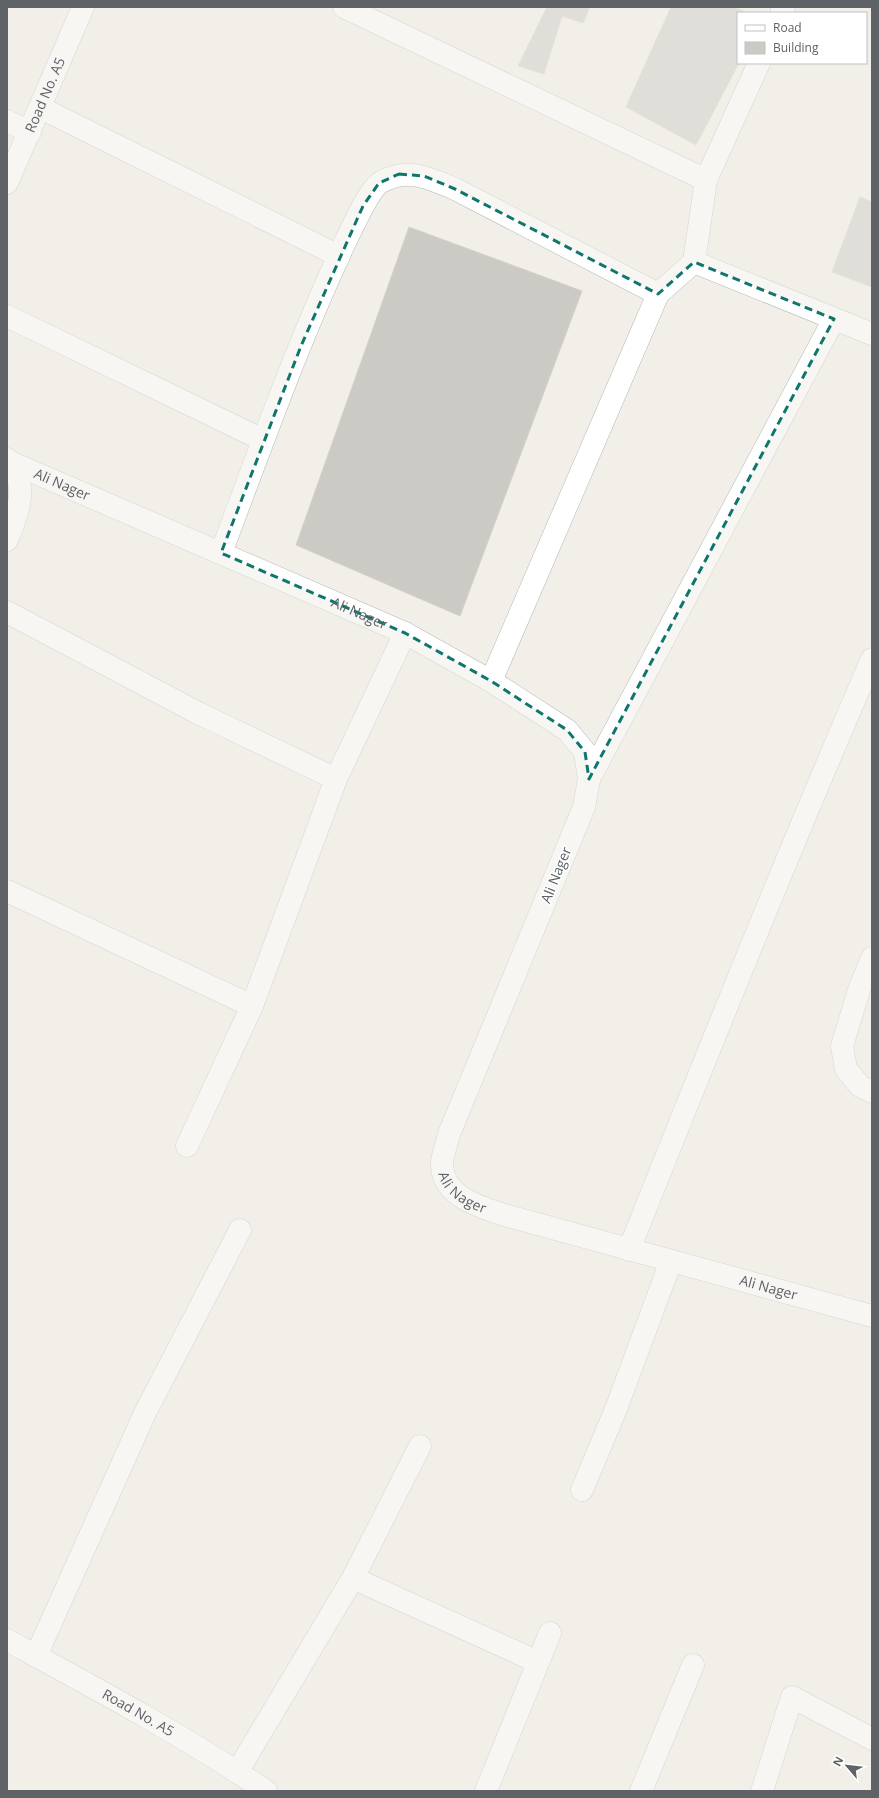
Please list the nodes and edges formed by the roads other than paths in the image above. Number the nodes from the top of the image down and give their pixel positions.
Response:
1 (83, 7) edge
2 (344, 7) edge
3 (759, 64) edge
4 (41, 108) junction
5 (7, 121) edge
6 (30, 132) junction
7 (706, 180) junction
8 (7, 183) edge
9 (339, 256) junction
10 (694, 262) junction
11 (658, 294) junction
12 (7, 316) edge
13 (834, 319) junction
14 (872, 334) edge
15 (263, 440) junction
16 (8, 460) edge
17 (7, 540) edge
18 (221, 553) junction
19 (7, 612) edge
20 (405, 633) junction
21 (872, 659) edge
22 (491, 681) junction
23 (589, 779) junction
24 (336, 780) junction
25 (7, 891) edge
26 (872, 958) edge
27 (252, 1006) junction
28 (872, 1092) edge
29 (187, 1146) dead end
30 (240, 1230) dead end
31 (629, 1250) junction
32 (671, 1261) junction
33 (872, 1316) edge
34 (420, 1446) dead end
35 (582, 1490) dead end
36 (353, 1578) junction
37 (550, 1633) dead end
38 (7, 1640) edge
39 (36, 1656) junction
40 (538, 1662) junction
41 (693, 1665) dead end
42 (872, 1739) edge
43 (238, 1772) junction
44 (266, 1791) edge
45 (486, 1791) edge
46 (642, 1791) edge
47 (762, 1791) edge

1 - 4 street, Road No. A5
2 - 7 street
3 - 7 street
4 - 6 street, Road No. A5
4 - 9 street
5 - 6 street
6 - 8 street, Road No. A5
7 - 10 street
9 - 11 street
9 - 15 street
10 - 11 street
10 - 13 street
11 - 22 street
12 - 15 street
13 - 14 street
13 - 23 street
15 - 18 street
16 - 17 street
16 - 18 street, Ali Nager
18 - 20 street, Ali Nager
19 - 24 street
20 - 22 street, Ali Nager
20 - 24 street
21 - 31 street
22 - 23 street, Ali Nager
23 - 31 street, Ali Nager
24 - 27 street
25 - 27 street
26 - 28 street
27 - 29 street
30 - 39 street
31 - 32 street, Ali Nager
32 - 33 street, Ali Nager
32 - 35 street
34 - 36 street
36 - 40 street
36 - 43 street
37 - 40 street
38 - 39 street, Road No. A5
39 - 43 street, Road No. A5
40 - 45 street
41 - 46 street
42 - 47 street
43 - 44 street, Road No. A5

